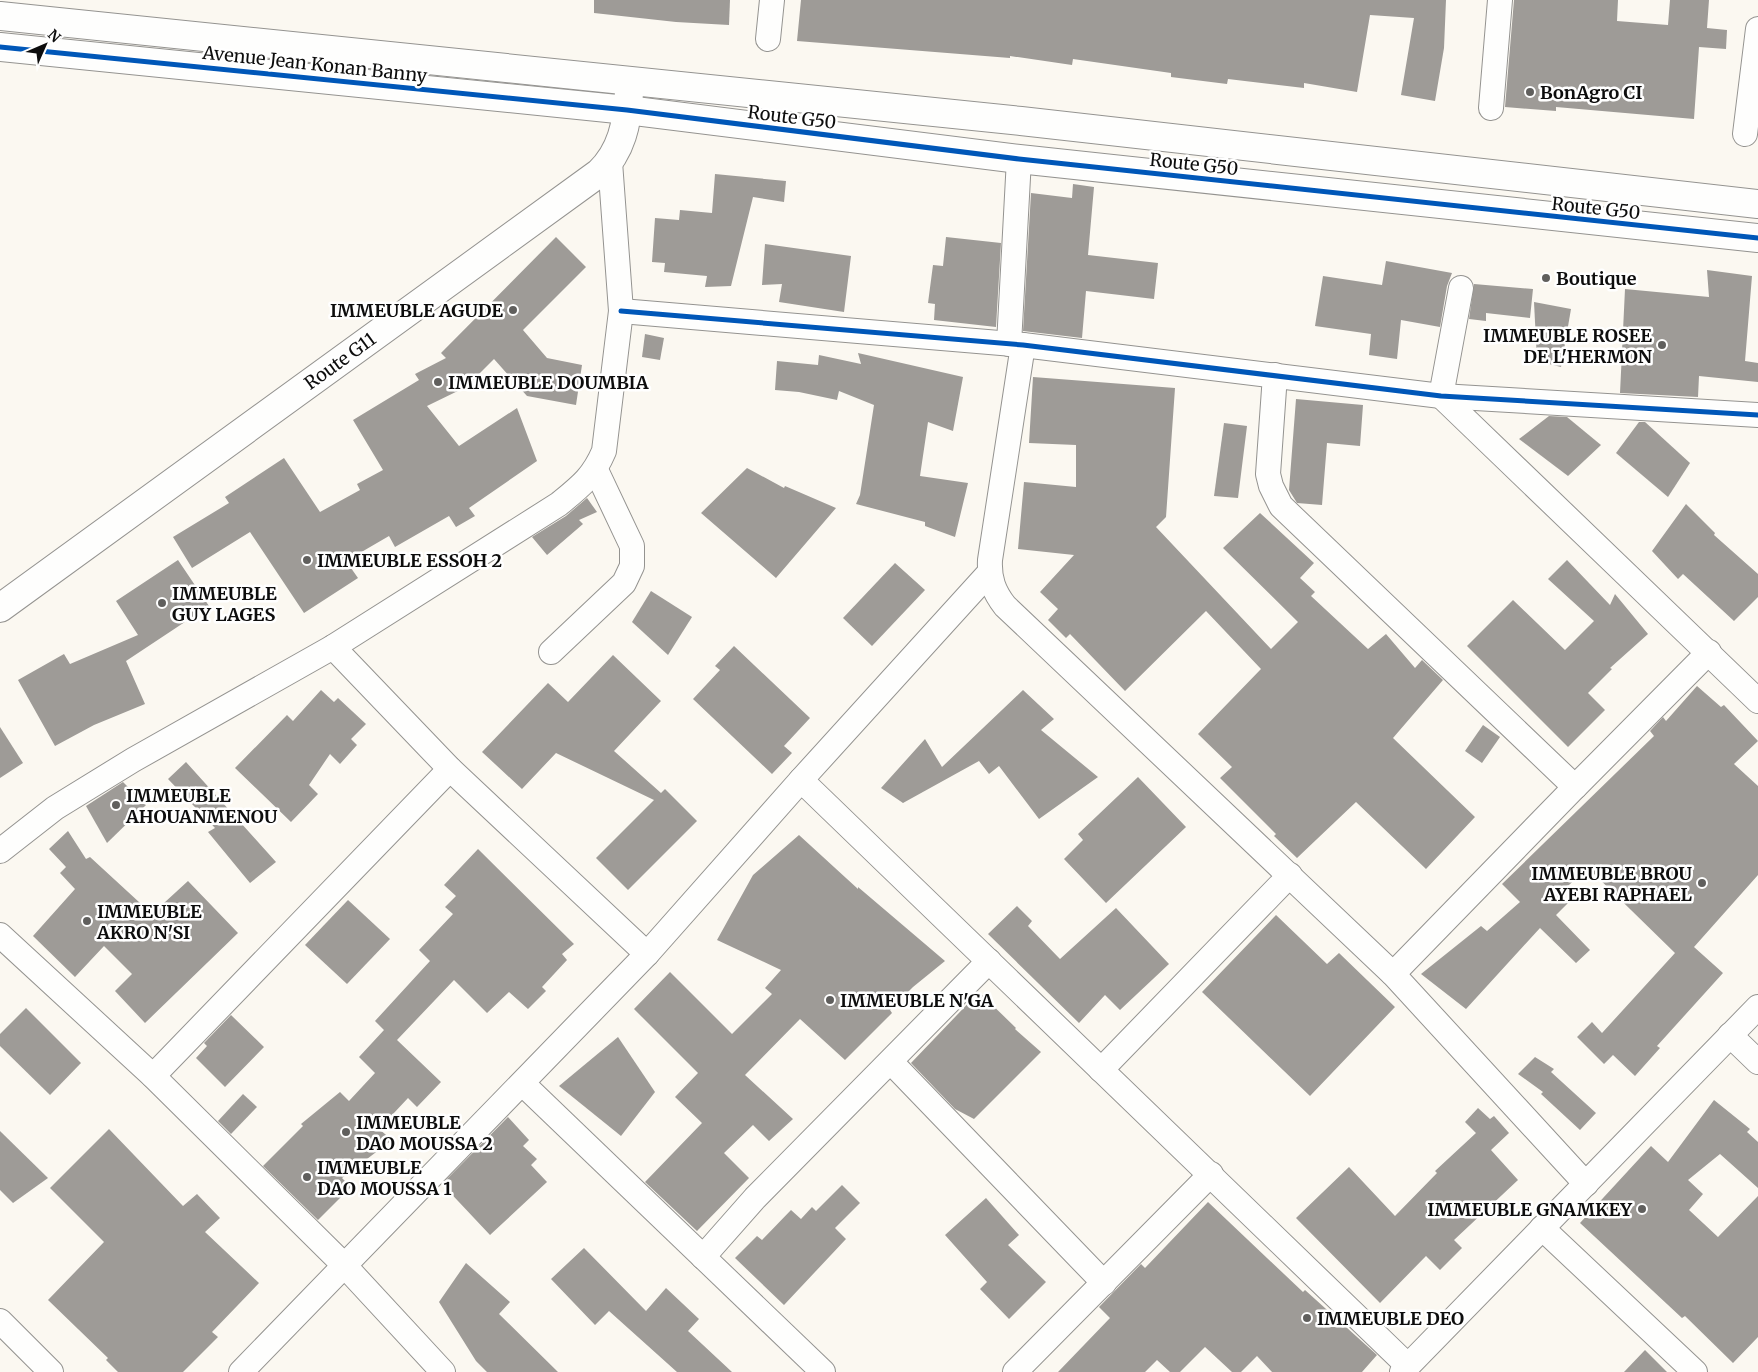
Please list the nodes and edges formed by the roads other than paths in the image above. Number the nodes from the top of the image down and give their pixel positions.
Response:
1 (772, 0) edge
2 (1500, 0) edge
3 (0, 16) edge
4 (1758, 29) edge
5 (768, 39) dead end
6 (0, 48) edge
7 (629, 81) junction
8 (1491, 108) dead end
9 (627, 110) junction
10 (1746, 134) dead end
11 (1019, 159) junction
12 (610, 162) junction
13 (1758, 204) edge
14 (1758, 238) edge
15 (1461, 288) dead end
16 (621, 311) junction
17 (1016, 344) junction
18 (1275, 375) junction
19 (1441, 396) junction
20 (1758, 415) edge
21 (596, 470) junction
22 (989, 573) junction
23 (0, 608) edge
24 (333, 647) junction
25 (550, 652) dead end
26 (1709, 652) junction
27 (1758, 701) edge
28 (450, 769) junction
29 (801, 780) junction
30 (1575, 786) junction
31 (0, 851) edge
32 (1290, 874) junction
33 (0, 934) edge
34 (648, 954) junction
35 (988, 961) junction
36 (1393, 974) junction
37 (1758, 1007) edge
38 (1730, 1036) junction
39 (892, 1062) junction
40 (1758, 1062) edge
41 (1101, 1070) junction
42 (153, 1076) junction
43 (523, 1084) junction
44 (1211, 1174) junction
45 (1586, 1184) junction
46 (1542, 1228) junction
47 (703, 1256) junction
48 (344, 1265) junction
49 (1104, 1283) junction
50 (0, 1321) edge
51 (1405, 1369) edge
52 (51, 1372) edge
53 (241, 1372) edge
54 (443, 1372) edge
55 (823, 1372) edge
56 (1016, 1372) edge
57 (1695, 1372) edge

1 - 5 street
2 - 8 street
3 - 7 street, Avenue Jean Konan Banny
4 - 10 street
6 - 9 street, Avenue Jean Konan Banny
7 - 9 street, Route G11
7 - 13 street, Route G50
9 - 11 street, Route G50
9 - 12 street, Route G11
11 - 14 street, Route G50
11 - 17 street
12 - 16 street
12 - 23 street, Route G11
15 - 19 street
16 - 17 street
16 - 21 street
17 - 18 street
17 - 22 street
18 - 19 street
18 - 30 street
19 - 20 street
19 - 26 street
21 - 24 street
21 - 25 street
22 - 29 street
22 - 32 street
24 - 28 street
24 - 31 street
26 - 27 street
26 - 30 street
28 - 34 street
28 - 42 street
29 - 34 street
29 - 35 street
30 - 36 street
32 - 36 street
32 - 41 street
33 - 42 street
34 - 43 street
35 - 39 street
35 - 41 street
36 - 45 street
37 - 38 street
38 - 40 street
38 - 45 street
39 - 47 street
39 - 49 street
41 - 44 street
42 - 48 street
43 - 47 street
43 - 48 street
44 - 49 street
44 - 51 street
45 - 46 street
46 - 51 street
46 - 57 street
47 - 55 street
48 - 53 street
48 - 54 street
49 - 56 street
50 - 52 street

